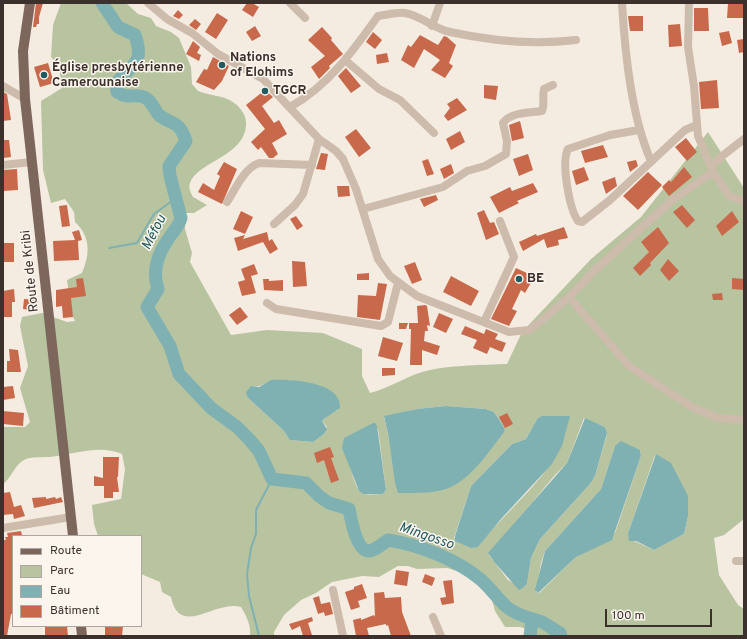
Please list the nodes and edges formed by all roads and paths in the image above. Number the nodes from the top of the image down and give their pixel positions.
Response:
1 (30, 3) edge
2 (148, 3) edge
3 (290, 3) edge
4 (440, 3) edge
5 (622, 3) edge
6 (688, 3) edge
7 (692, 3) edge
8 (305, 18) dead end
9 (432, 26) junction
10 (576, 40) dead end
11 (345, 60) junction
12 (553, 85) dead end
13 (3, 86) edge
14 (380, 93) dead end
15 (25, 99) junction
16 (290, 107) junction
17 (697, 125) junction
18 (639, 130) junction
19 (434, 133) dead end
20 (319, 139) junction
21 (744, 139) edge
22 (32, 162) junction
23 (651, 162) junction
24 (3, 165) edge
25 (312, 165) junction
26 (713, 172) junction
27 (227, 202) dead end
28 (744, 202) edge
29 (363, 209) junction
30 (500, 221) dead end
31 (274, 224) dead end
32 (398, 283) junction
33 (569, 297) junction
34 (267, 303) dead end
35 (484, 322) junction
36 (744, 420) edge
37 (71, 517) junction
38 (3, 528) edge
39 (73, 535) edge
40 (333, 590) dead end
41 (433, 617) dead end
42 (343, 636) edge
43 (440, 636) edge

1 - 15 main road, Route de Kribi
2 - 16 street
3 - 8 street
4 - 9 street
5 - 18 street
6 - 7 street
6 - 17 street
9 - 10 street
9 - 11 street
11 - 14 street
11 - 16 street
11 - 19 street
12 - 29 street
13 - 15 street
15 - 22 main road, Route de Kribi
16 - 20 street
17 - 23 street
17 - 26 street
18 - 23 street
18 - 23 street
20 - 25 street
20 - 29 street
21 - 26 street
22 - 24 street
22 - 37 main road, Route de Kribi
25 - 27 street
25 - 31 street
26 - 28 street
26 - 33 street
29 - 32 street
30 - 35 street
32 - 34 street
32 - 35 street
33 - 35 street
33 - 36 street
37 - 38 street
37 - 39 main road, Route de Kribi
40 - 42 street
41 - 43 street

